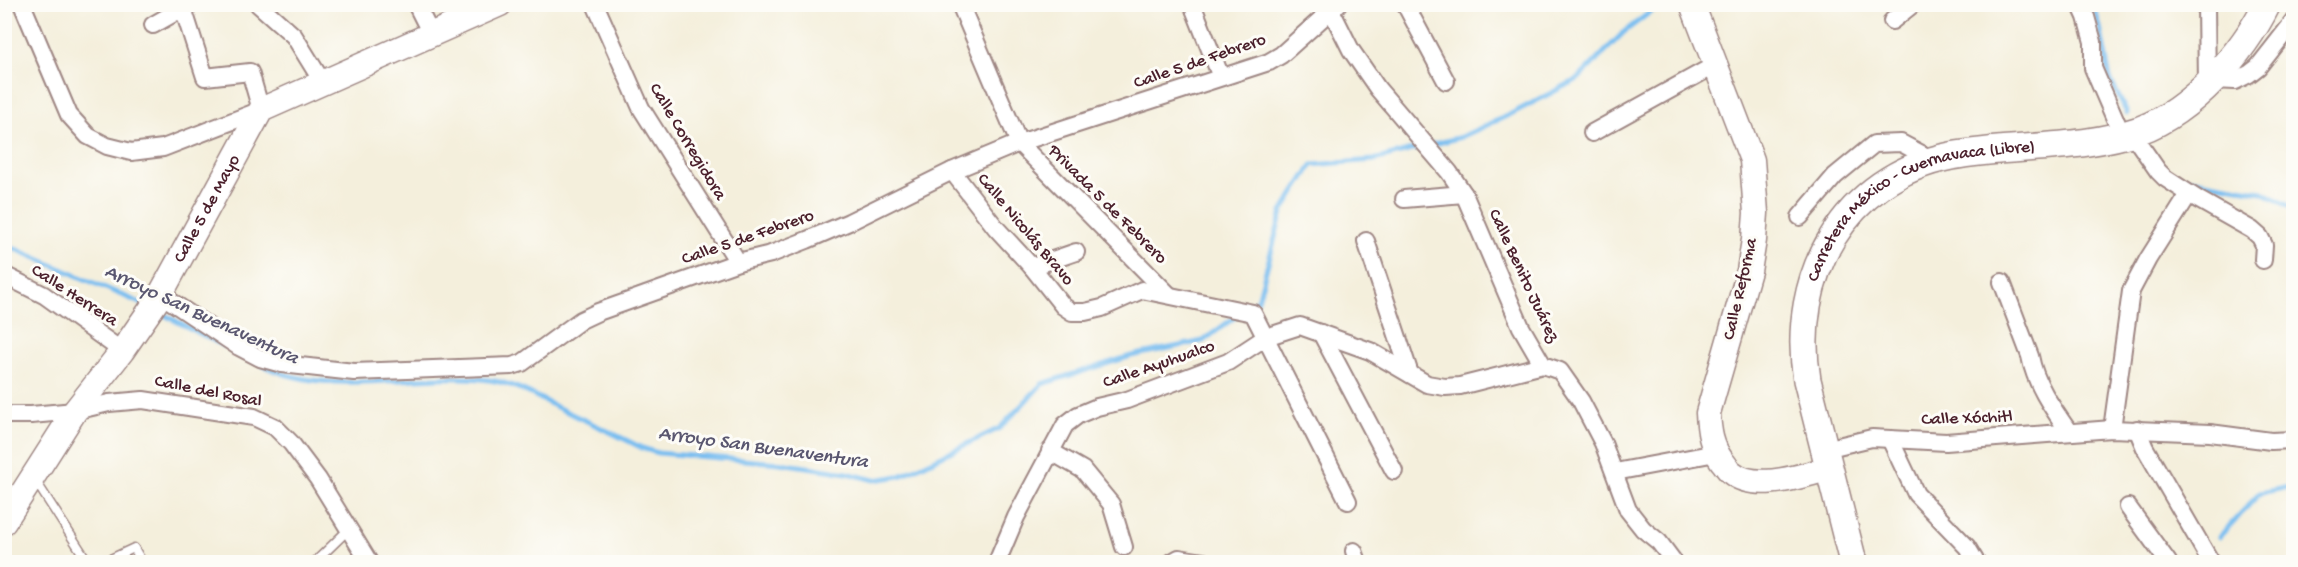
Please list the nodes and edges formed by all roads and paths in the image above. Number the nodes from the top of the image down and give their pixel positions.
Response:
1 (22, 4) edge
2 (258, 4) edge
3 (416, 4) edge
4 (500, 4) edge
5 (595, 4) edge
6 (960, 4) edge
7 (1192, 4) edge
8 (1405, 4) edge
9 (1692, 4) edge
10 (1912, 4) edge
11 (2080, 4) edge
12 (2206, 4) edge
13 (2268, 4) edge
14 (1332, 6) edge
15 (1892, 21) dead end
16 (2294, 21) edge
17 (153, 25) dead end
18 (432, 36) junction
19 (1716, 66) junction
20 (1221, 77) junction
21 (1446, 81) dead end
22 (323, 83) junction
23 (2211, 83) junction
24 (261, 110) junction
25 (1592, 134) dead end
26 (2126, 134) junction
27 (1018, 143) junction
28 (1933, 160) junction
29 (952, 171) junction
30 (1464, 194) junction
31 (2189, 194) junction
32 (1404, 199) dead end
33 (1800, 217) dead end
34 (1366, 241) dead end
35 (1076, 252) dead end
36 (2263, 260) dead end
37 (738, 262) junction
38 (1032, 267) junction
39 (4, 275) edge
40 (2002, 282) dead end
41 (1169, 295) junction
42 (159, 297) junction
43 (1321, 333) junction
44 (1266, 337) junction
45 (122, 351) junction
46 (1543, 365) junction
47 (1410, 374) junction
48 (75, 411) junction
49 (4, 415) edge
50 (2112, 429) junction
51 (2137, 429) junction
52 (2069, 432) junction
53 (1890, 439) junction
54 (2294, 440) edge
55 (1050, 451) junction
56 (1716, 453) junction
57 (1828, 459) junction
58 (1394, 471) dead end
59 (1615, 472) junction
60 (33, 478) junction
61 (1348, 501) dead end
62 (2128, 507) dead end
63 (4, 522) edge
64 (349, 529) junction
65 (1124, 547) dead end
66 (88, 562) edge
67 (104, 562) edge
68 (142, 562) edge
69 (315, 562) edge
70 (369, 562) edge
71 (997, 562) edge
72 (1172, 562) edge
73 (1204, 562) edge
74 (1674, 562) edge
75 (1853, 562) edge
76 (1976, 562) edge
77 (2168, 562) edge
78 (2210, 562) edge

1 - 24 street
2 - 22 street
3 - 18 street
4 - 18 street
5 - 37 street, Calle Corregidora
6 - 27 street
7 - 20 street
8 - 21 street
9 - 19 street, Calle Reforma
10 - 15 street
11 - 26 street
12 - 23 street
13 - 23 main road, Carretera México - Cuernavaca (Libre)
14 - 20 street, Calle 5 de Febrero
14 - 30 street, Calle Benito Juárez
16 - 23 street
17 - 24 street
18 - 22 street
19 - 25 street
19 - 56 street, Calle Reforma
20 - 27 street, Calle 5 de Febrero
22 - 24 street
23 - 26 main road, Carretera México - Cuernavaca (Libre)
24 - 42 street, Calle 5 de Mayo
26 - 28 main road, Carretera México - Cuernavaca (Libre)
26 - 31 street
27 - 29 street, Calle 5 de Febrero
27 - 41 street, Privada 5 de Febrero
28 - 33 street
28 - 57 main road, Carretera México - Cuernavaca (Libre)
29 - 37 street, Calle 5 de Febrero
29 - 38 street, Calle Nicolás Bravo
30 - 32 street
30 - 46 street, Calle Benito Juárez
31 - 36 street
31 - 50 street
34 - 47 street
35 - 38 street
37 - 42 street, Calle 5 de Febrero
38 - 41 street, Calle Nicolás Bravo
39 - 45 street, Calle Herrera
40 - 52 street
41 - 44 street, Calle Nicolás Bravo
42 - 45 street, Calle 5 de Mayo
43 - 44 street, Calle Ayuhualco
43 - 47 street, Calle Ayuhualco
43 - 58 street
44 - 55 street, Calle Ayuhualco
44 - 61 street, Calle Nicolás Bravo
45 - 48 street, Calle 5 de Mayo
46 - 47 street, Calle Ayuhualco
46 - 59 street, Calle Benito Juárez
48 - 49 street, Calle del Rosal
48 - 60 street, Calle 5 de Mayo
48 - 64 street, Calle del Rosal
50 - 51 street, Calle Xóchitl
50 - 52 street, Calle Xóchitl
51 - 54 street, Calle Xóchitl
51 - 78 street
52 - 53 street, Calle Xóchitl
53 - 57 street, Calle Xóchitl
53 - 76 street
55 - 65 street
55 - 71 street, Calle Ayuhualco
56 - 57 street, Calle Reforma
56 - 59 street
57 - 75 main road, Carretera México - Cuernavaca (Libre)
59 - 74 street, Calle Benito Juárez
60 - 63 street, Calle 5 de Mayo
60 - 66 lane
62 - 77 street
64 - 69 lane
64 - 70 street, Calle del Rosal
67 - 68 lane
72 - 73 street

